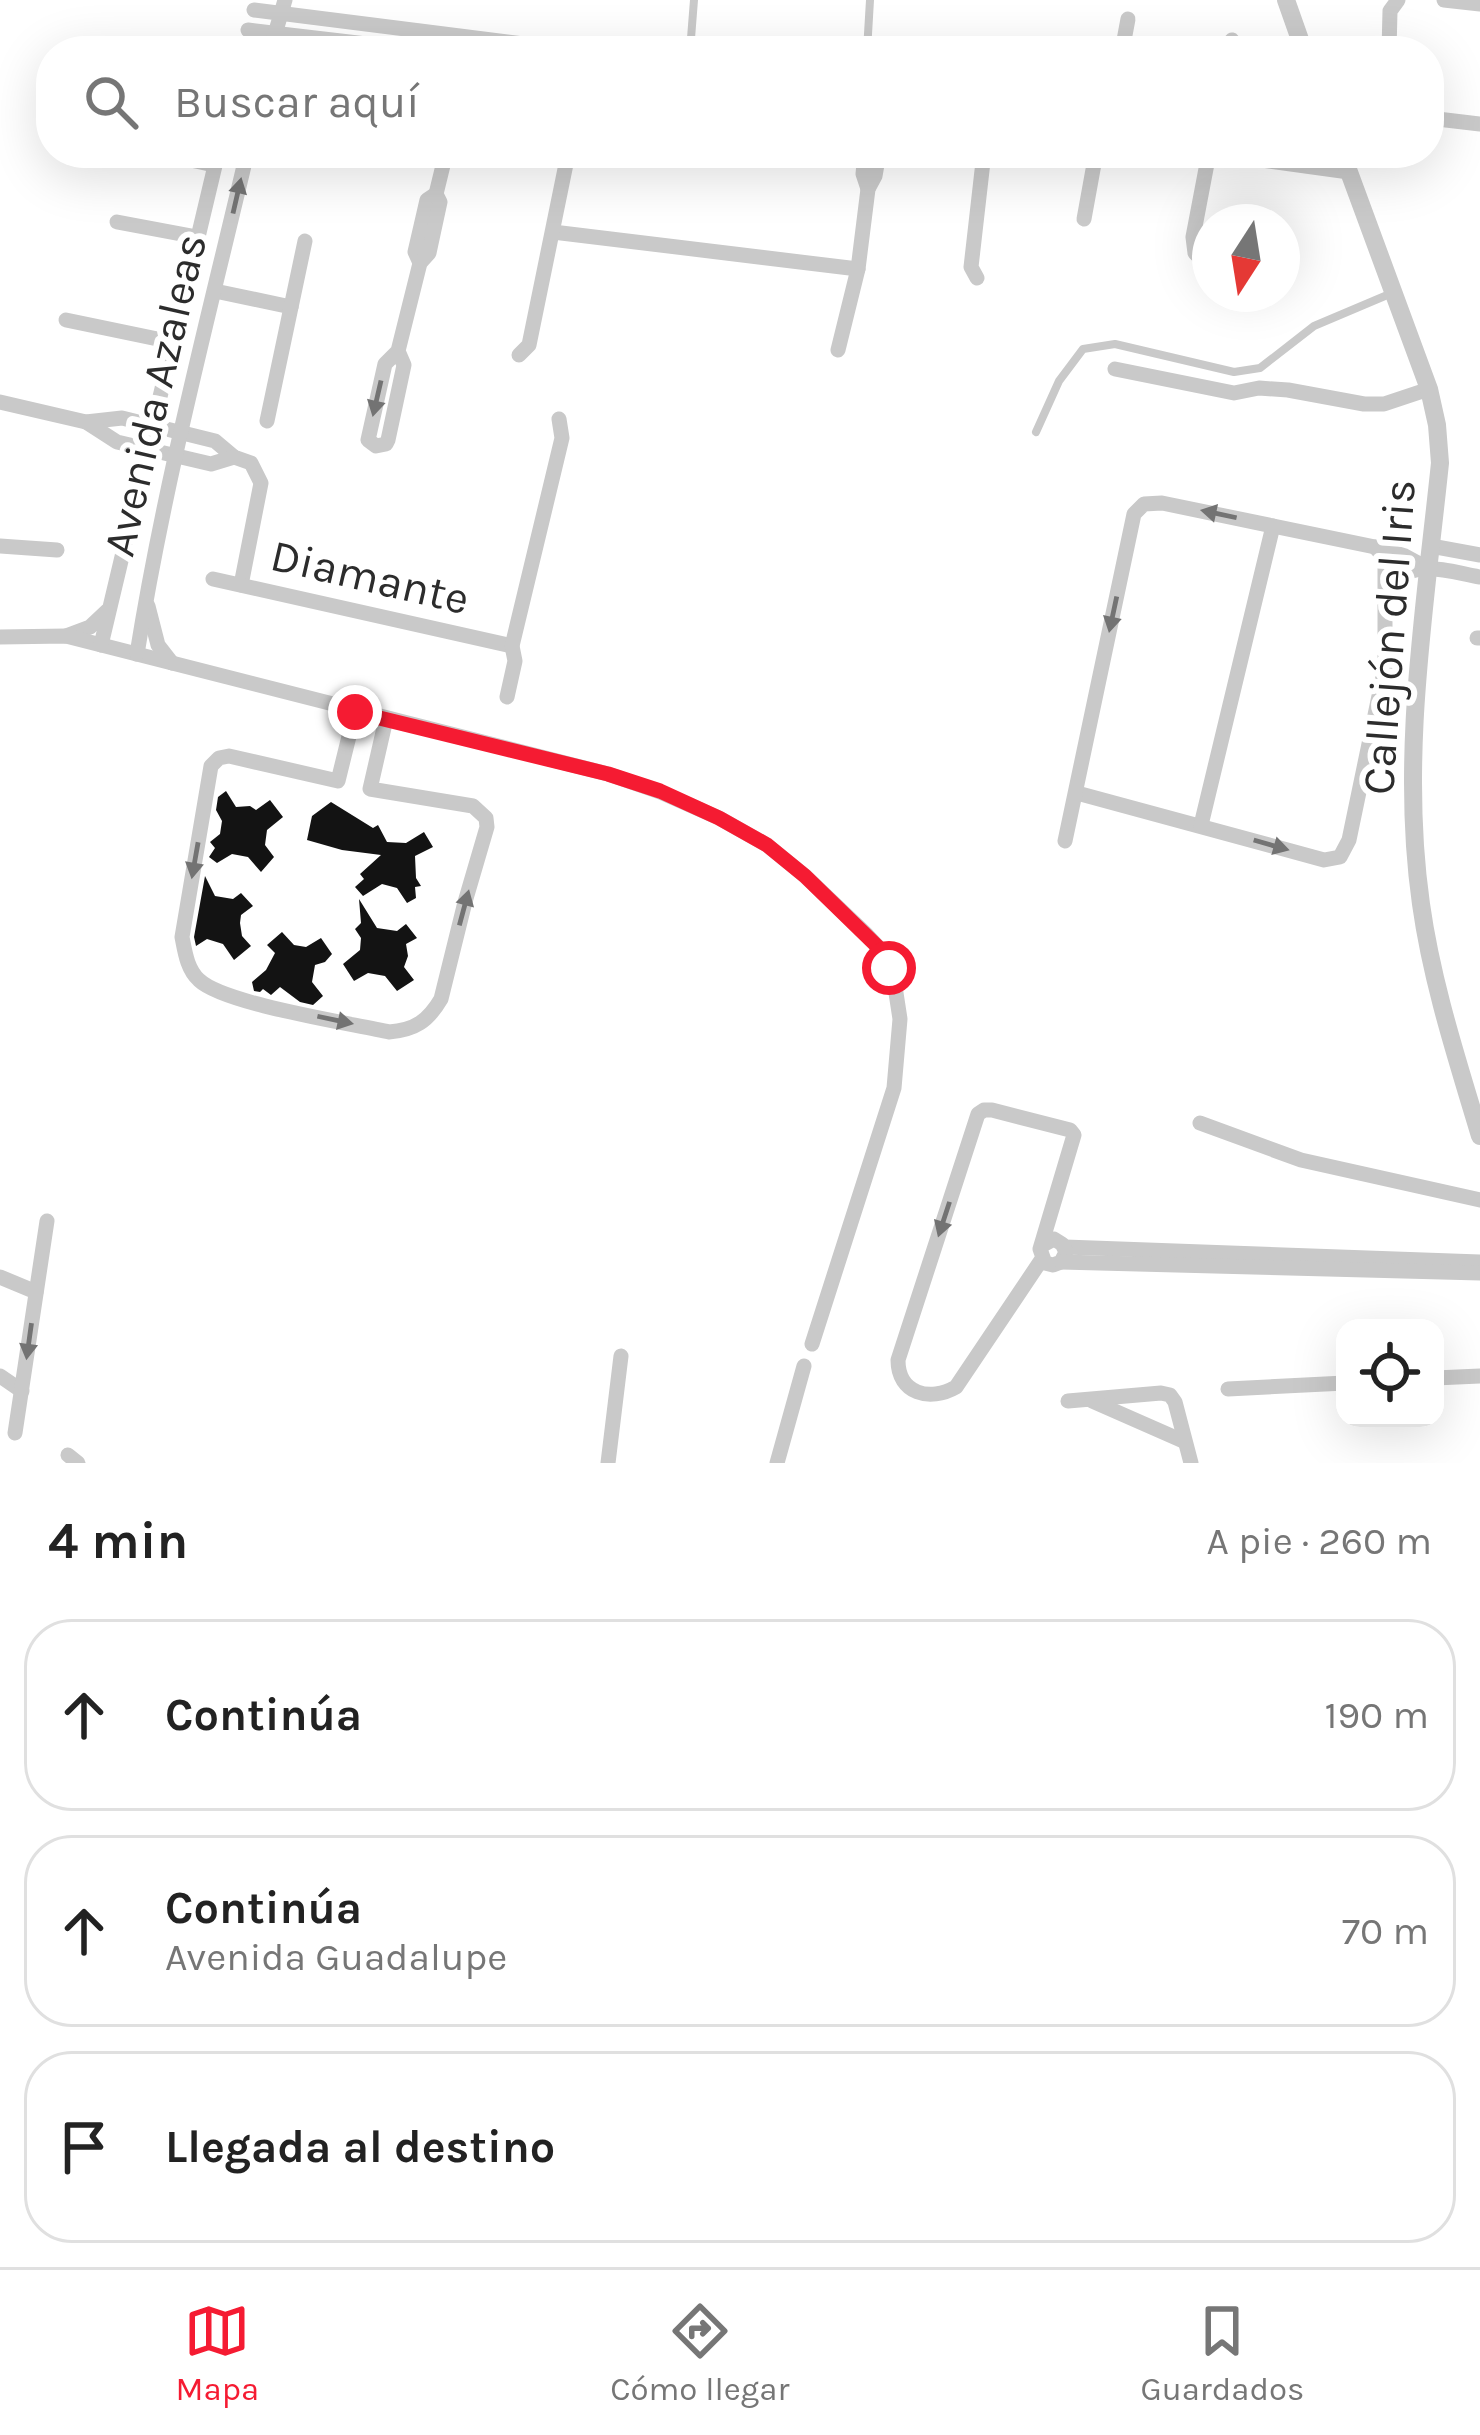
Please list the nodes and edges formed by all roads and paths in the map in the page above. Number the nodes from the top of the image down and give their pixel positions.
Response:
1 (694, 0) edge
2 (870, 0) edge
3 (1286, 0) edge
4 (1398, 0) edge
5 (1444, 0) edge
6 (1480, 4) edge
7 (256, 5) edge
8 (282, 7) edge
9 (1128, 19) dead end
10 (248, 30) junction
11 (275, 33) junction
12 (246, 36) edge
13 (274, 36) edge
14 (300, 36) edge
15 (426, 36) edge
16 (691, 36) edge
17 (868, 36) edge
18 (1125, 36) edge
19 (1299, 36) edge
20 (1389, 36) edge
21 (1444, 120) edge
22 (1480, 124) edge
23 (214, 168) edge
24 (243, 168) edge
25 (442, 168) edge
26 (565, 168) edge
27 (864, 168) edge
28 (876, 168) edge
29 (982, 168) edge
30 (1093, 168) edge
31 (1206, 168) edge
32 (1348, 168) edge
33 (868, 189) junction
34 (1199, 204) edge
35 (1084, 220) dead end
36 (116, 222) dead end
37 (553, 232) junction
38 (197, 237) junction
39 (305, 241) dead end
40 (858, 269) junction
41 (976, 278) dead end
42 (214, 291) junction
43 (1394, 292) junction
44 (291, 307) junction
45 (66, 320) dead end
46 (205, 332) junction
47 (174, 334) junction
48 (838, 350) dead end
49 (398, 351) junction
50 (519, 355) dead end
51 (1114, 369) dead end
52 (1429, 389) junction
53 (0, 402) edge
54 (559, 419) dead end
55 (266, 421) dead end
56 (86, 422) junction
57 (151, 425) junction
58 (1036, 432) dead end
59 (182, 433) junction
60 (146, 449) junction
61 (177, 456) junction
62 (234, 457) junction
63 (1273, 526) junction
64 (0, 546) edge
65 (1431, 546) junction
66 (1375, 547) junction
67 (57, 550) dead end
68 (1480, 555) edge
69 (120, 556) junction
70 (153, 563) junction
71 (1429, 569) junction
72 (1480, 577) edge
73 (212, 579) dead end
74 (241, 585) junction
75 (1386, 594) junction
76 (146, 598) junction
77 (107, 611) junction
78 (66, 636) junction
79 (0, 637) edge
80 (101, 645) junction
81 (512, 646) junction
82 (136, 654) junction
83 (172, 663) junction
84 (507, 697) dead end
85 (355, 712) junction
86 (386, 719) junction
87 (1077, 793) junction
88 (1202, 824) junction
89 (1065, 842) dead end
90 (1200, 1123) dead end
91 (1479, 1129) edge
92 (1480, 1200) edge
93 (47, 1221) dead end
94 (1042, 1252) junction
95 (1473, 1268) edge
96 (0, 1276) edge
97 (36, 1292) junction
98 (812, 1345) dead end
99 (621, 1356) dead end
100 (804, 1366) dead end
101 (0, 1376) edge
102 (1480, 1376) edge
103 (1444, 1378) edge
104 (1336, 1383) edge
105 (1228, 1389) dead end
106 (22, 1390) junction
107 (1068, 1401) dead end
108 (1091, 1401) junction
109 (15, 1433) dead end
110 (1183, 1441) junction
111 (608, 1463) edge
112 (777, 1463) edge
113 (1191, 1463) edge

1 - 16 lane
2 - 17 lane
3 - 19 street
4 - 20 street
5 - 6 street
7 - 8 street
7 - 10 street
8 - 11 street
8 - 15 street
9 - 18 street
10 - 11 street
10 - 12 street
11 - 13 street
11 - 14 street
21 - 22 street
23 - 38 street, Avenida Azaleas
42 -> 24 street, Avenida Azaleas
25 - 49 street
26 - 37 street
27 - 33 street
28 - 33 street
29 - 41 street
30 - 35 street
31 - 34 street
32 - 43 street, Callejón del Iris
33 - 40 street
36 - 38 street
37 - 40 street
37 - 50 street
38 - 47 street, Avenida Azaleas
39 - 44 street
40 - 48 street
42 - 44 street
42 - 46 street, Avenida Azaleas
43 - 52 street, Callejón del Iris
43 - 58 lane
44 - 55 street
45 - 47 street
46 - 47 street
46 - 59 street, Avenida Azaleas
47 - 57 street, Avenida Azaleas
49 -> 49 street
51 - 52 street
52 - 65 street, Callejón del Iris
53 - 56 street
54 - 81 street, Diamante
56 - 57 street
56 - 60 street
57 - 59 street
57 - 60 street, Avenida Azaleas
59 - 61 street, Avenida Azaleas
59 - 62 street
60 - 61 street
60 - 69 street, Avenida Azaleas
61 - 62 street
61 - 70 street, Avenida Azaleas
62 - 74 street
63 - 66 street
63 -> 87 street
63 - 88 street
64 - 67 street
65 - 68 street
65 - 71 street, Callejón del Iris
66 - 71 street
66 - 75 street
69 - 70 street
69 - 77 street, Avenida Azaleas
70 - 76 street, Avenida Azaleas
71 - 72 street
71 - 75 street
71 - 91 street, Callejón del Iris
73 - 74 street, Diamante
74 - 81 street, Diamante
88 -> 75 street
76 - 82 street, Avenida Azaleas
76 - 83 street
77 - 78 street
77 - 80 street, Avenida Azaleas
78 - 79 street
78 - 80 street
80 - 82 street
81 - 84 street, Diamante
82 - 83 street
83 - 85 street
85 - 86 street
85 -> 86 street
86 - 98 street
87 - 88 street
87 - 89 street
90 - 92 street
93 - 97 street
94 -> 94 street
94 - 95 street
96 - 97 street
97 -> 106 street
99 - 111 street
100 - 112 street
101 - 106 street
102 - 103 street
104 - 105 street
106 - 109 street
107 - 108 street
108 - 110 street
108 - 110 street
110 - 113 street

